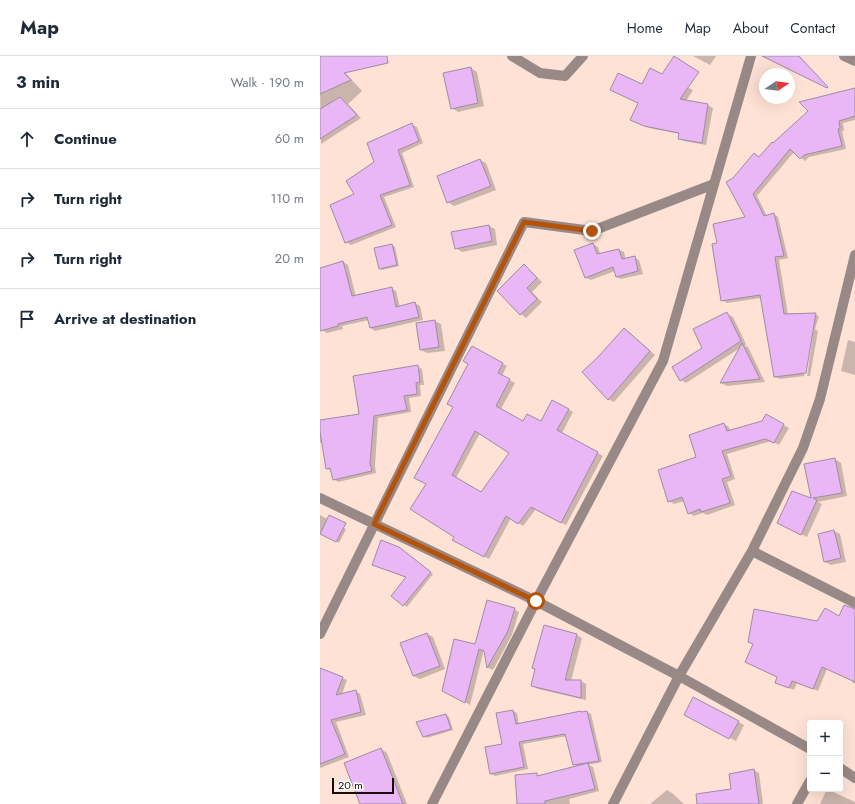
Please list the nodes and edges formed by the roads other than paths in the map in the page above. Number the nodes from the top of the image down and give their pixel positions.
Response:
1 (512, 56) edge
2 (584, 56) edge
3 (751, 56) edge
4 (844, 56) edge
5 (855, 60) edge
6 (714, 184) junction
7 (855, 255) edge
8 (320, 498) edge
9 (374, 524) junction
10 (752, 551) junction
11 (536, 601) junction
12 (855, 603) edge
13 (320, 634) edge
14 (679, 676) junction
15 (807, 747) edge
16 (843, 770) edge
17 (855, 778) edge
18 (807, 787) edge
19 (432, 804) edge
20 (613, 804) edge
21 (797, 804) edge

1 - 2 street
3 - 6 street
4 - 5 street
6 - 9 street
6 - 11 street
7 - 10 street
8 - 9 street
9 - 11 street
9 - 13 street
10 - 12 street
10 - 14 street
11 - 14 street
11 - 19 street
14 - 15 street
14 - 20 street
16 - 17 street
18 - 21 street

